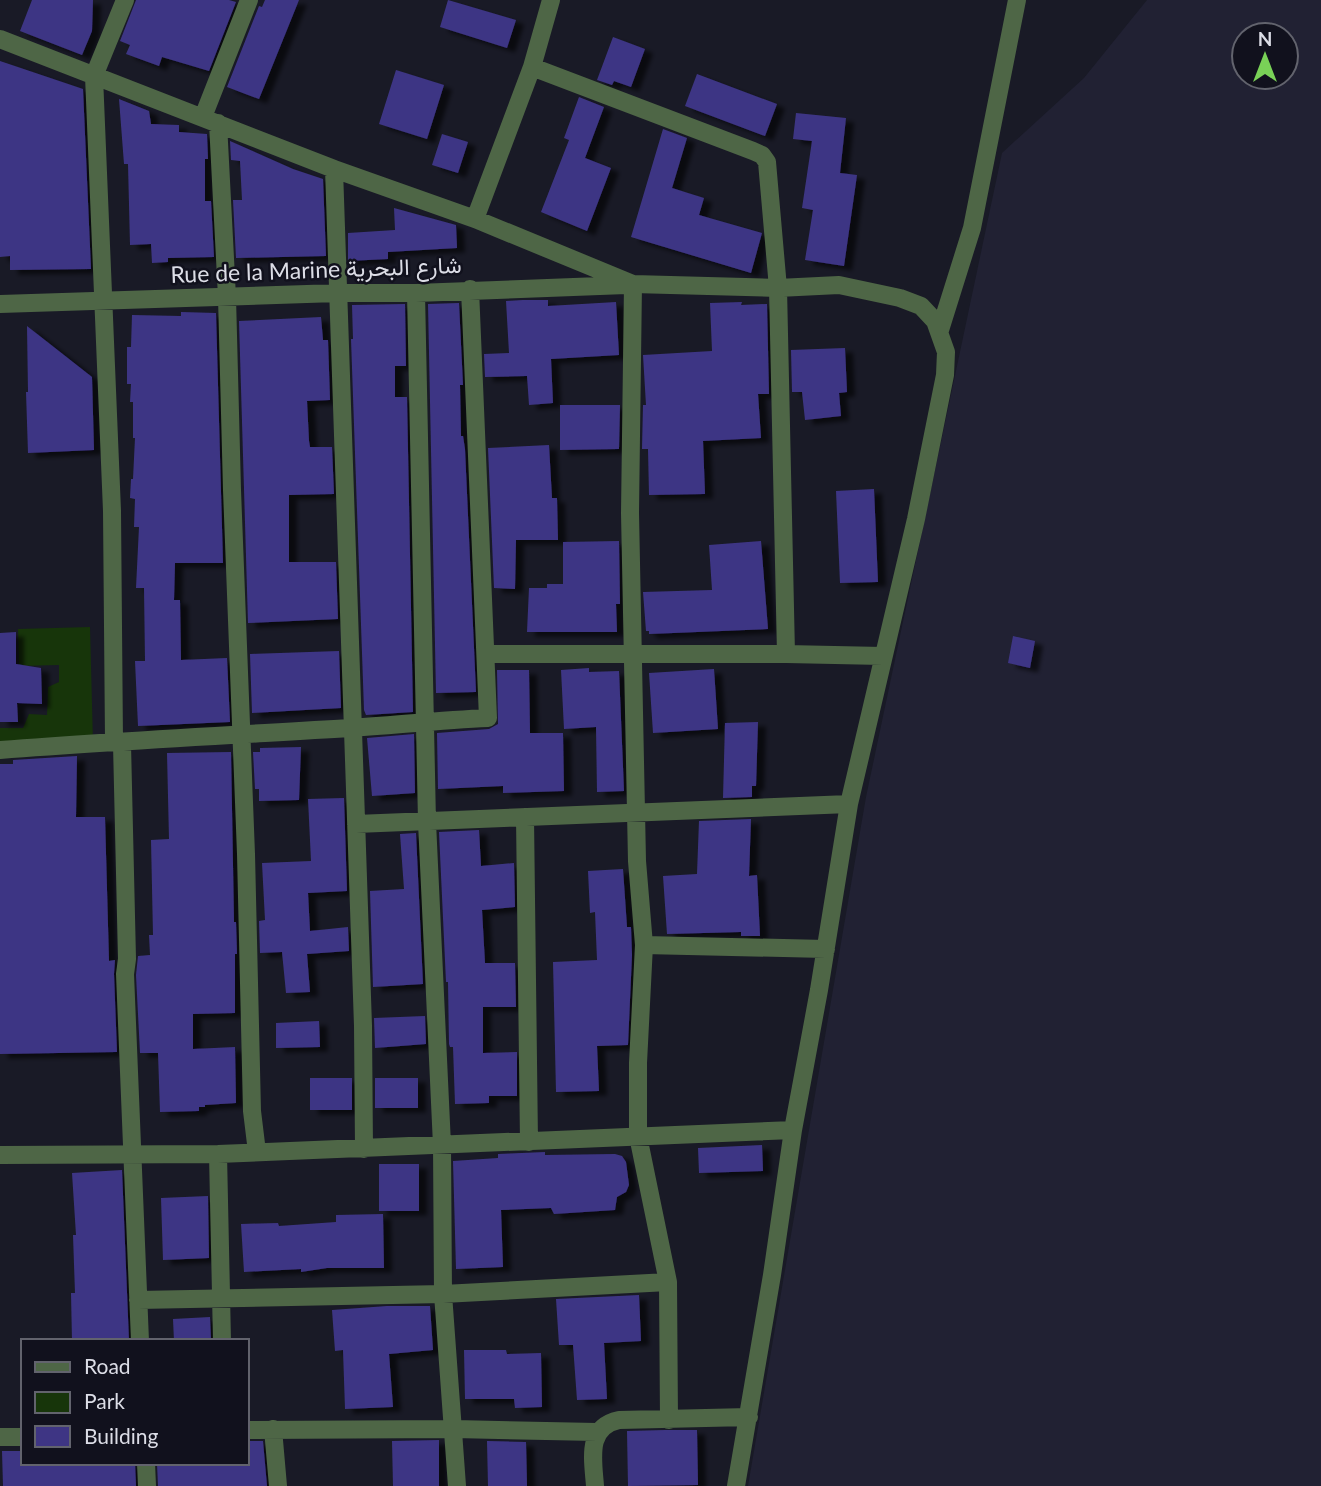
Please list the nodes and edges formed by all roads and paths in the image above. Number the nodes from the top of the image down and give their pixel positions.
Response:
1 (125, 0) edge
2 (249, 0) edge
3 (551, 0) edge
4 (1017, 0) edge
5 (0, 39) edge
6 (532, 67) junction
7 (94, 76) junction
8 (210, 120) junction
9 (334, 169) junction
10 (475, 219) junction
11 (633, 284) junction
12 (778, 288) junction
13 (470, 289) junction
14 (337, 293) junction
15 (416, 293) junction
16 (227, 297) junction
17 (104, 301) junction
18 (0, 304) edge
19 (940, 330) junction
20 (632, 653) junction
21 (486, 654) junction
22 (786, 654) junction
23 (883, 656) junction
24 (424, 720) junction
25 (352, 728) junction
26 (242, 733) junction
27 (114, 741) junction
28 (0, 750) edge
29 (849, 803) junction
30 (637, 811) junction
31 (525, 817) junction
32 (426, 822) junction
33 (356, 824) junction
34 (644, 945) junction
35 (826, 949) junction
36 (793, 1130) junction
37 (638, 1136) junction
38 (529, 1142) junction
39 (442, 1145) junction
40 (364, 1149) junction
41 (257, 1152) junction
42 (132, 1153) junction
43 (218, 1154) junction
44 (0, 1155) edge
45 (668, 1282) junction
46 (443, 1294) junction
47 (138, 1300) junction
48 (220, 1300) junction
49 (140, 1339) edge
50 (222, 1339) edge
51 (749, 1417) junction
52 (669, 1420) junction
53 (273, 1429) junction
54 (454, 1429) junction
55 (248, 1430) edge
56 (597, 1432) junction
57 (0, 1437) edge
58 (21, 1437) edge
59 (146, 1465) edge
60 (147, 1486) edge
61 (278, 1486) edge
62 (457, 1486) edge
63 (595, 1486) edge
64 (736, 1486) edge

1 - 7 street
2 - 8 street
3 - 6 street
4 - 19 street
5 - 7 street
6 - 10 street
6 - 12 street
7 - 8 street
7 - 17 street
8 - 9 street
8 - 16 street
9 - 10 street
9 - 14 street
10 - 11 street
11 - 12 street, Rue de la Marine شارع البحرية
11 - 13 street, Rue de la Marine شارع البحرية
11 - 20 street
12 - 19 street, Rue de la Marine شارع البحرية
12 - 22 street
13 - 15 street, Rue de la Marine شارع البحرية
13 - 21 street
14 - 15 street, Rue de la Marine شارع البحرية
14 - 16 street, Rue de la Marine شارع البحرية
14 - 25 street
15 - 24 street
16 - 17 street, Rue de la Marine شارع البحرية
16 - 26 street
17 - 18 street, Rue de la Marine شارع البحرية
17 - 27 street
19 - 23 street
20 - 21 street
20 - 22 street
20 - 30 street
21 - 24 street
22 - 23 street
23 - 29 street
24 - 25 street
24 - 32 street
25 - 26 street
25 - 33 street
26 - 27 street
26 - 41 street
27 - 28 street
27 - 42 street
29 - 30 street
29 - 35 street
30 - 31 street
30 - 34 street
31 - 32 street
31 - 38 street
32 - 33 street
32 - 39 street
33 - 40 street
34 - 35 street
34 - 37 street
35 - 36 street
36 - 37 street
36 - 51 street
37 - 38 street
37 - 45 street
38 - 39 street
39 - 40 street
39 - 46 street
40 - 41 street
41 - 43 street
42 - 43 street
42 - 44 street
42 - 47 street
43 - 48 street
45 - 46 street
45 - 52 street
46 - 48 street
46 - 54 street
47 - 48 street
47 - 49 street
48 - 50 street
51 - 52 street
51 - 64 street
52 - 56 street
53 - 54 street
53 - 55 street
53 - 61 street
54 - 56 street
54 - 62 street
56 - 63 street
57 - 58 street
59 - 60 street

